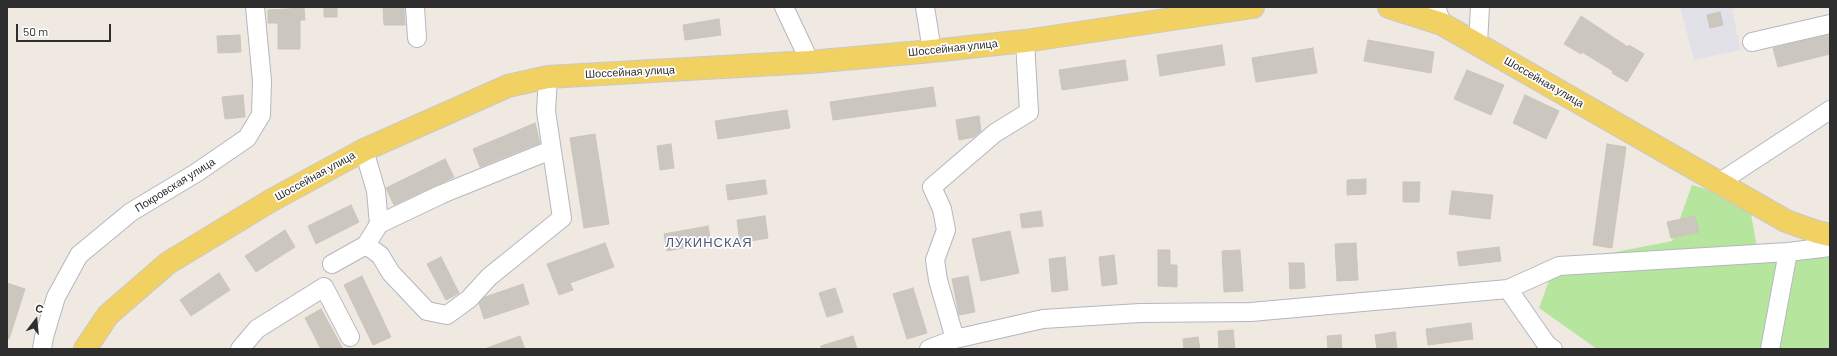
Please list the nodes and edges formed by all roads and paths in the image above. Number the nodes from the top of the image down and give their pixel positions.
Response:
1 (256, 7) edge
2 (415, 7) edge
3 (784, 7) edge
4 (925, 7) edge
5 (1253, 7) edge
6 (1389, 7) edge
7 (1480, 7) edge
8 (1439, 15) edge
9 (1830, 24) edge
10 (417, 38) dead end
11 (1025, 41) junction
12 (1752, 42) dead end
13 (1478, 43) junction
14 (932, 51) junction
15 (810, 62) junction
16 (548, 77) junction
17 (1830, 110) edge
18 (364, 150) junction
19 (551, 150) junction
20 (1720, 182) junction
21 (379, 224) junction
22 (1830, 235) edge
23 (366, 245) junction
24 (1830, 247) edge
25 (1788, 252) junction
26 (332, 264) dead end
27 (1508, 289) junction
28 (350, 337) dead end
29 (955, 339) junction
30 (42, 349) edge
31 (85, 349) edge
32 (240, 349) edge
33 (929, 349) edge
34 (1553, 349) edge
35 (1770, 349) edge

1 - 30 street, Покровская улица
2 - 10 street
3 - 15 street
4 - 14 street
5 - 11 main road, Шоссейная улица
6 - 8 main road, Шоссейная улица
7 - 13 street
8 - 13 main road, Шоссейная улица
9 - 12 street
11 - 14 main road, Шоссейная улица
11 - 29 street
13 - 20 main road, Шоссейная улица
14 - 15 main road, Шоссейная улица
15 - 16 main road, Шоссейная улица
16 - 18 main road, Шоссейная улица
16 - 19 street
17 - 20 street
18 - 21 street
18 - 31 main road, Шоссейная улица
19 - 21 street
19 - 23 street
20 - 22 main road, Шоссейная улица
21 - 23 street
23 - 26 street
24 - 25 street
25 - 27 street
25 - 35 street
27 - 29 street
27 - 34 street
28 - 32 street
29 - 33 street

